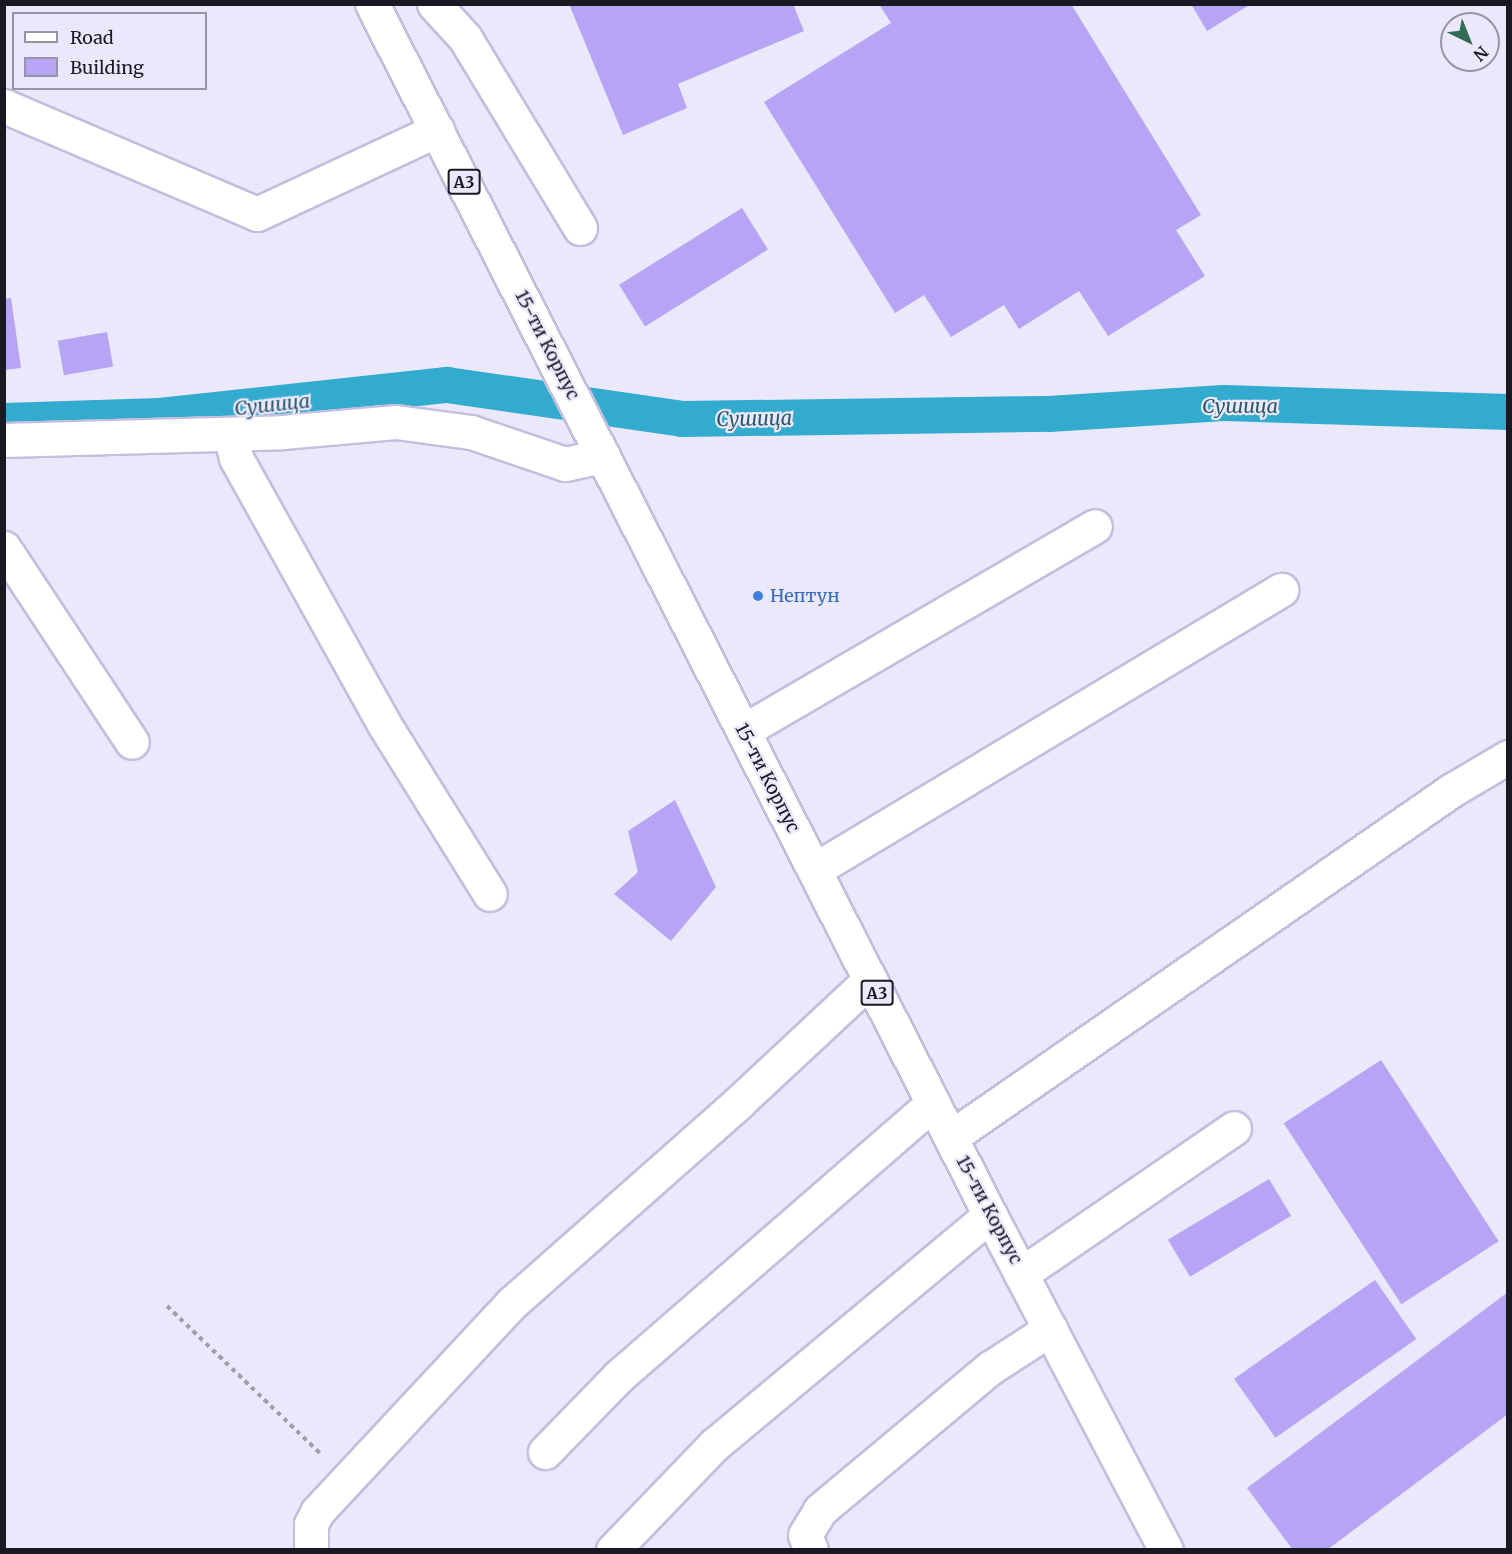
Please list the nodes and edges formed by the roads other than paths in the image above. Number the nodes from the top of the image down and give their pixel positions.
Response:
1 (372, 4) edge
2 (434, 4) edge
3 (4, 105) edge
4 (437, 130) junction
5 (580, 228) dead end
6 (230, 434) junction
7 (4, 440) edge
8 (598, 445) junction
9 (1095, 526) dead end
10 (4, 548) edge
11 (1281, 590) dead end
12 (743, 731) junction
13 (132, 742) dead end
14 (1508, 757) edge
15 (814, 870) junction
16 (490, 894) dead end
17 (870, 980) junction
18 (933, 1103) junction
19 (1234, 1128) dead end
20 (951, 1137) junction
21 (990, 1215) junction
22 (1022, 1274) junction
23 (1050, 1329) junction
24 (545, 1452) dead end
25 (313, 1548) edge
26 (613, 1550) edge
27 (810, 1550) edge
28 (1166, 1550) edge

1 - 4 main road, 15-ти Корпус / A3
2 - 5 main road
3 - 4 main road
4 - 8 main road, 15-ти Корпус / A3
6 - 7 main road
6 - 8 main road
6 - 16 main road
8 - 12 main road, 15-ти Корпус / A3
9 - 12 main road
10 - 13 main road
11 - 15 main road
12 - 15 main road, 15-ти Корпус / A3
14 - 20 main road
15 - 17 main road, 15-ти Корпус / A3
17 - 18 main road, 15-ти Корпус / A3
17 - 25 main road
18 - 20 main road, 15-ти Корпус / A3
18 - 24 main road
19 - 22 main road
20 - 21 main road, 15-ти Корпус / A3
21 - 22 main road, 15-ти Корпус / A3
21 - 26 main road
22 - 23 main road, 15-ти Корпус / A3
23 - 27 main road
23 - 28 main road, 15-ти Корпус / A3

